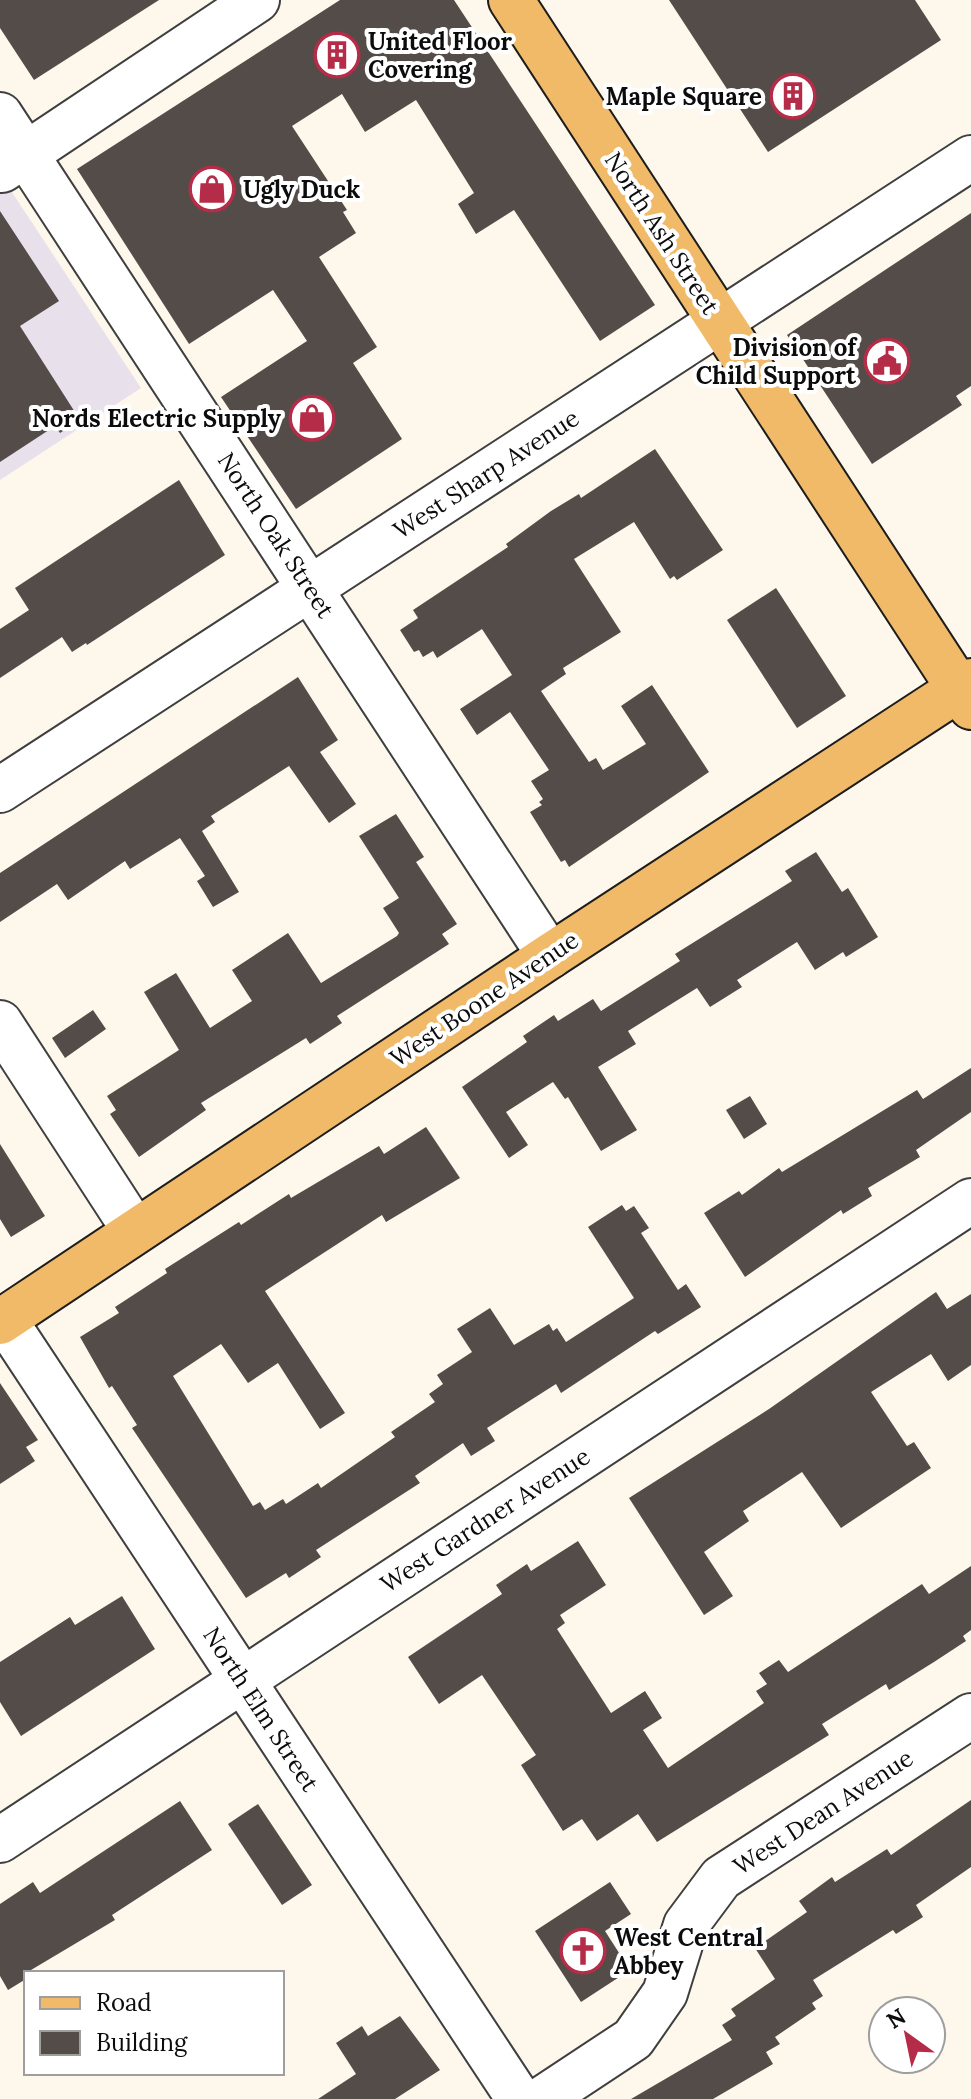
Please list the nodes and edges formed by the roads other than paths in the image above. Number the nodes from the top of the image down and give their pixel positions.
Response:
1 (257, 0) edge
2 (511, 0) edge
3 (0, 115) edge
4 (971, 158) edge
5 (13, 163) edge
6 (720, 321) junction
7 (311, 588) junction
8 (967, 692) edge
9 (0, 790) edge
10 (550, 956) junction
11 (0, 1023) edge
12 (971, 1201) edge
13 (135, 1231) junction
14 (2, 1320) edge
15 (241, 1680) junction
16 (971, 1716) edge
17 (0, 1840) edge
18 (519, 2099) edge
19 (542, 2099) edge

1 - 5 street
2 - 6 main road, North Ash Street
3 - 5 street, North Oak Street
4 - 6 street, West Sharp Avenue
5 - 7 street, North Oak Street
6 - 7 street, West Sharp Avenue
6 - 8 main road, North Ash Street
7 - 9 street, West Sharp Avenue
7 - 10 street, North Oak Street
8 - 10 main road, West Boone Avenue
10 - 13 main road, West Boone Avenue
11 - 13 street
12 - 15 street, West Gardner Avenue
13 - 14 main road, West Boone Avenue
14 - 15 street, North Elm Street
15 - 17 street, West Gardner Avenue
15 - 18 street, North Elm Street
16 - 19 street, West Dean Avenue

